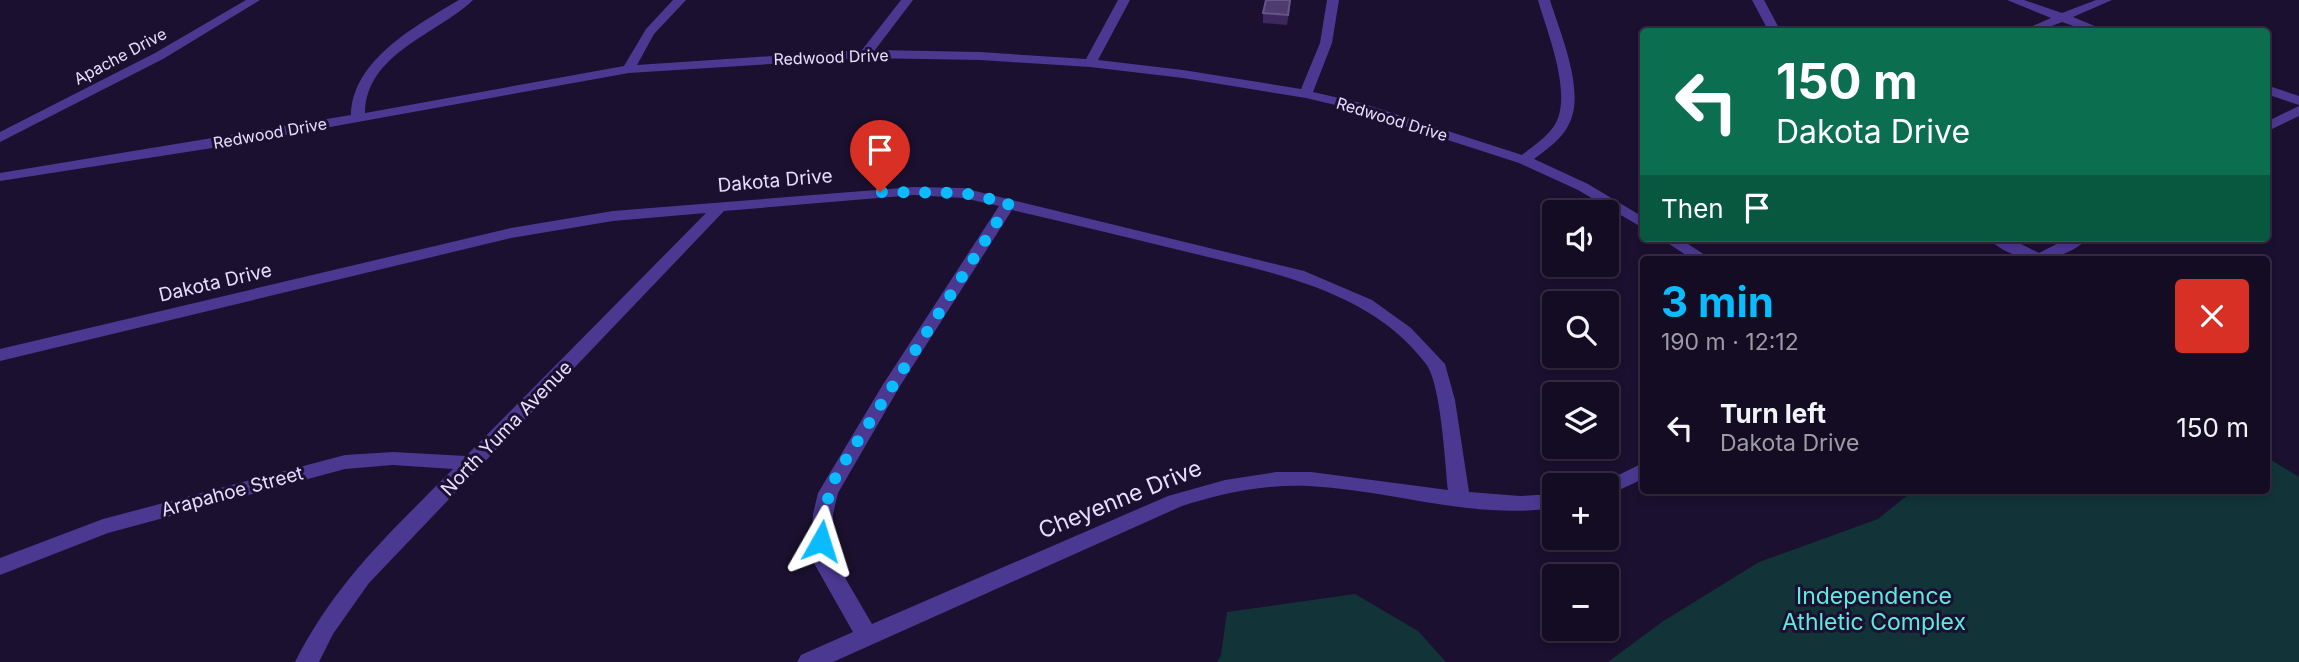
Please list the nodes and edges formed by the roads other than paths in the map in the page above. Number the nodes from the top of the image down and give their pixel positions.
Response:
1 (254, 0) edge
2 (467, 0) edge
3 (680, 0) edge
4 (907, 0) edge
5 (1124, 0) edge
6 (1333, 0) edge
7 (1544, 0) edge
8 (1758, 0) edge
9 (2013, 0) edge
10 (2106, 0) edge
11 (2061, 17) junction
12 (1772, 28) edge
13 (2035, 28) edge
14 (2092, 28) edge
15 (866, 54) junction
16 (1090, 64) junction
17 (629, 69) junction
18 (2270, 90) edge
19 (1306, 94) junction
20 (2299, 101) edge
21 (2299, 110) edge
22 (358, 117) junction
23 (2270, 126) edge
24 (0, 138) edge
25 (1524, 160) junction
26 (0, 177) edge
27 (1009, 203) junction
28 (721, 206) junction
29 (1640, 221) edge
30 (1675, 242) edge
31 (2004, 242) edge
32 (2072, 242) edge
33 (1698, 256) edge
34 (2034, 256) edge
35 (2046, 256) edge
36 (0, 355) edge
37 (472, 464) junction
38 (1640, 472) edge
39 (1619, 482) edge
40 (1460, 499) junction
41 (1542, 503) edge
42 (0, 567) edge
43 (866, 636) junction
44 (307, 662) edge
45 (808, 662) edge

1 - 24 street, Apache Drive
2 - 22 street
3 - 17 street
4 - 15 street
5 - 16 street
6 - 19 street
7 - 25 street
8 - 12 street
9 - 11 street
10 - 11 street
11 - 13 street
11 - 14 street
15 - 16 street, Redwood Drive
15 - 17 street, Redwood Drive
16 - 19 street, Redwood Drive
17 - 22 street, Redwood Drive
18 - 20 street
19 - 25 street, Redwood Drive
21 - 23 street
22 - 26 street, Redwood Drive
25 - 29 street, Redwood Drive
27 - 28 street, Dakota Drive
27 - 40 street, Dakota Drive
27 - 43 street
28 - 36 street, Dakota Drive
28 - 37 street, North Yuma Avenue
30 - 33 street
31 - 34 street
32 - 35 street
37 - 42 street, Arapahoe Street
37 - 44 street, North Yuma Avenue
38 - 39 street
40 - 41 street, Cheyenne Drive
40 - 43 street, Cheyenne Drive
43 - 45 street, Cheyenne Drive

